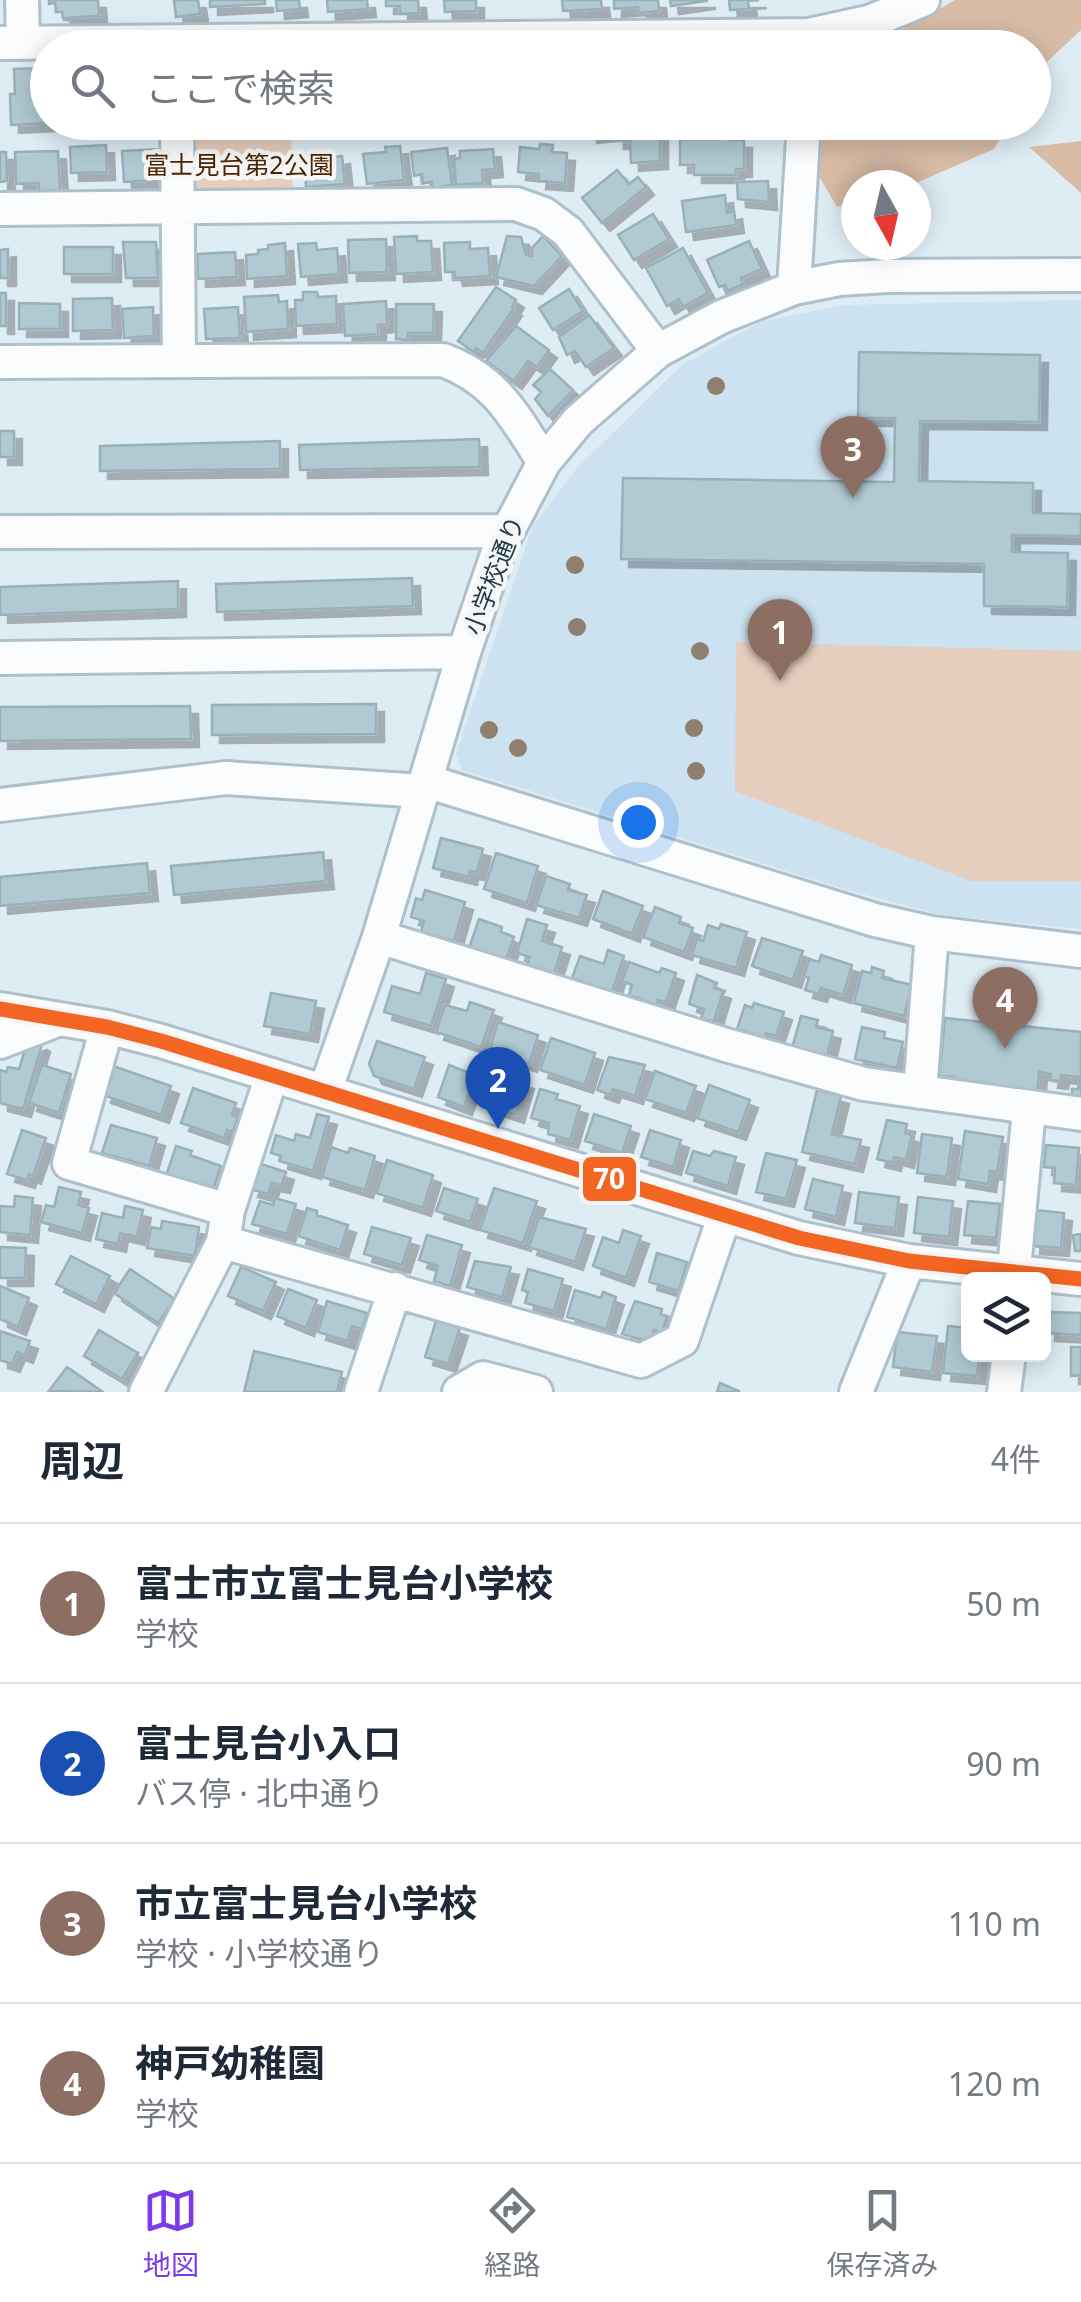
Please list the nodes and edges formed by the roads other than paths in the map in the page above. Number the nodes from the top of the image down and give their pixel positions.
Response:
1 (22, 0) edge
2 (923, 0) edge
3 (843, 30) edge
4 (12, 43) edge
5 (177, 140) edge
6 (803, 140) edge
7 (178, 207) junction
8 (0, 209) edge
9 (1081, 275) edge
10 (794, 288) junction
11 (658, 351) junction
12 (180, 361) junction
13 (0, 362) edge
14 (544, 462) junction
15 (506, 531) junction
16 (0, 532) edge
17 (464, 652) junction
18 (0, 658) edge
19 (424, 786) junction
20 (0, 805) edge
21 (932, 933) junction
22 (379, 937) junction
23 (1081, 950) edge
24 (0, 1009) edge
25 (61, 1018) junction
26 (107, 1027) junction
27 (0, 1042) edge
28 (272, 1075) junction
29 (325, 1091) junction
30 (920, 1092) junction
31 (1029, 1109) junction
32 (1081, 1114) edge
33 (724, 1217) junction
34 (226, 1226) junction
35 (909, 1261) junction
36 (985, 1272) edge
37 (1013, 1272) edge
38 (1051, 1278) edge
39 (1081, 1279) edge
40 (395, 1289) junction
41 (1008, 1362) edge
42 (146, 1392) edge
43 (361, 1392) edge
44 (458, 1392) edge
45 (536, 1392) edge
46 (856, 1392) edge
47 (1004, 1392) edge

1 - 4 street
2 - 3 street
5 - 7 street
6 - 10 street
7 - 8 street
7 - 11 street
7 - 12 street
9 - 10 street, 小学校通り
10 - 11 street, 小学校通り
11 - 14 street, 小学校通り
12 - 13 street
12 - 14 street
14 - 15 street, 小学校通り
15 - 16 street
15 - 17 street, 小学校通り
17 - 18 street
17 - 19 street, 小学校通り
19 - 20 street
19 - 21 street
19 - 22 street, 小学校通り
21 - 23 street
21 - 30 street
22 - 29 street, 小学校通り
22 - 30 street
24 - 25 street
25 - 26 street
25 - 27 street
26 - 28 street
26 - 34 street
28 - 29 street
28 - 34 street
29 - 33 street
30 - 31 street
31 - 32 street
31 - 37 street
33 - 35 street
33 - 40 street
34 - 40 street
34 - 42 street
35 - 36 street
35 - 46 street
38 - 39 street
40 - 43 street
41 - 47 street
44 - 45 street

